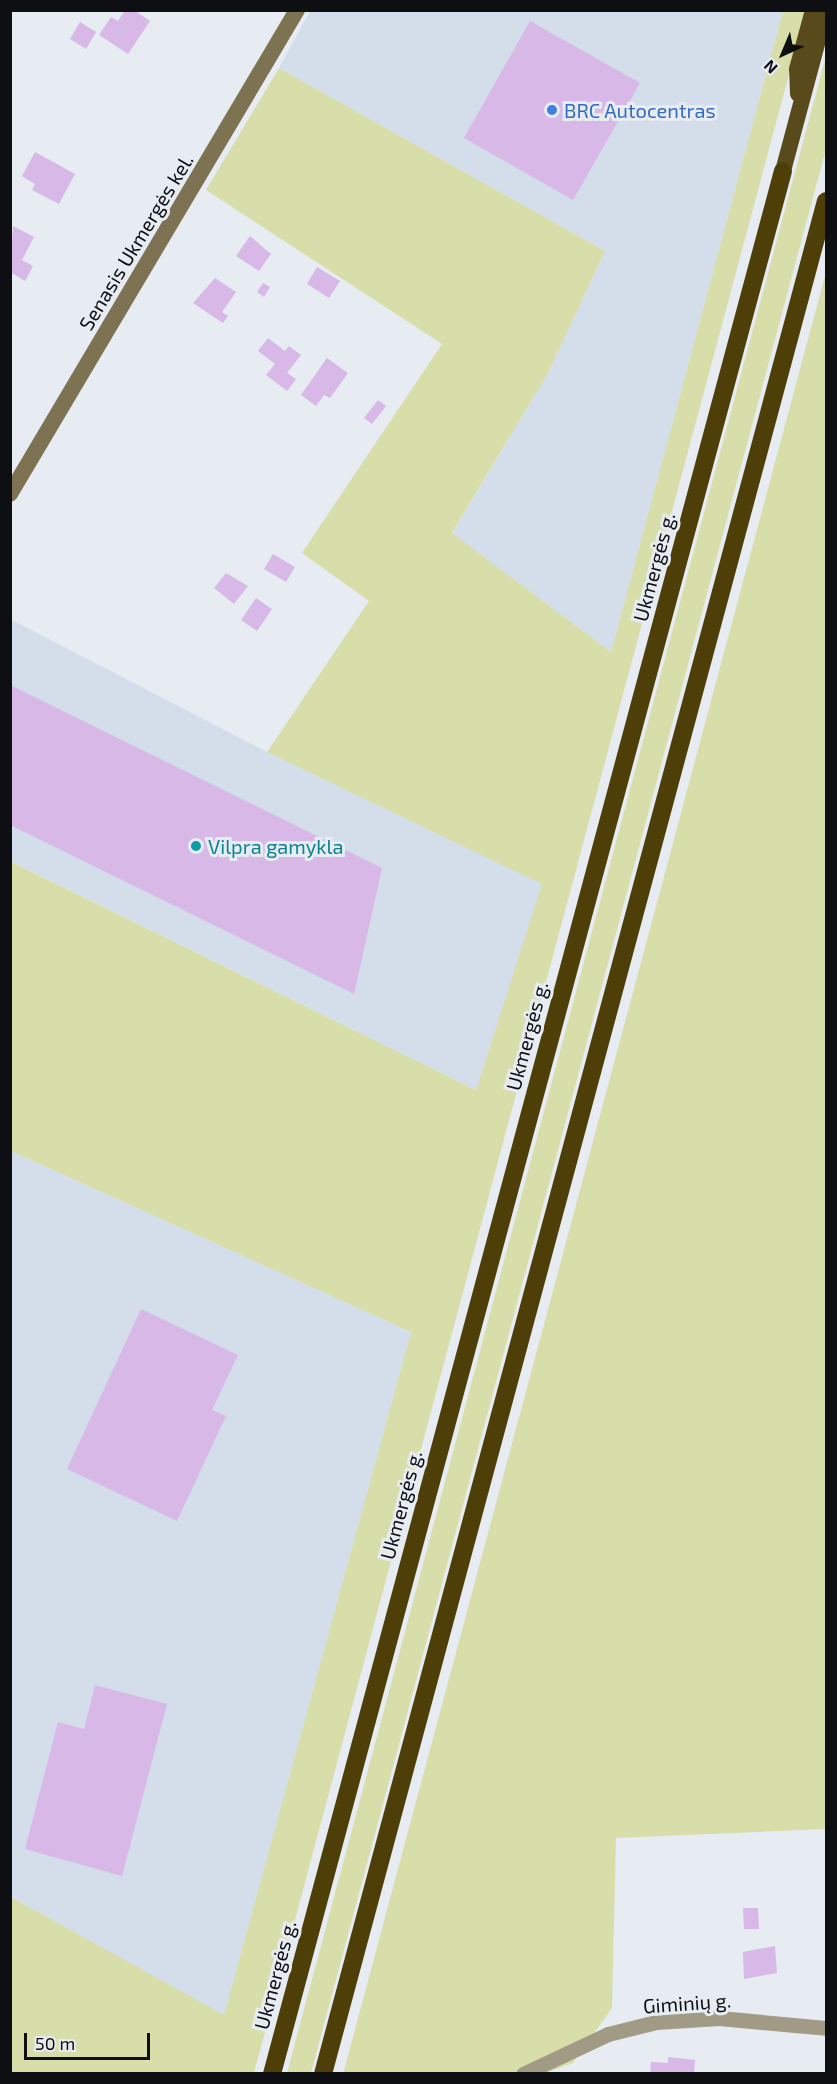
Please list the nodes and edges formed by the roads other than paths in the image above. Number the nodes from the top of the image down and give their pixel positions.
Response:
1 (297, 10) edge
2 (813, 10) edge
3 (826, 10) edge
4 (799, 110) junction
5 (783, 171) joint
6 (826, 201) edge
7 (10, 494) edge
8 (826, 2028) edge
9 (272, 2073) edge
10 (323, 2073) edge
11 (524, 2073) edge

1 - 7 main road, Senasis Ukmergės kel.
2 - 4 highway
3 - 4 highway, Ukmergės g.
4 - 5 highway, Ukmergės g.
5 - 9 highway, Ukmergės g.
6 - 10 highway
8 - 11 street, Giminių g.

